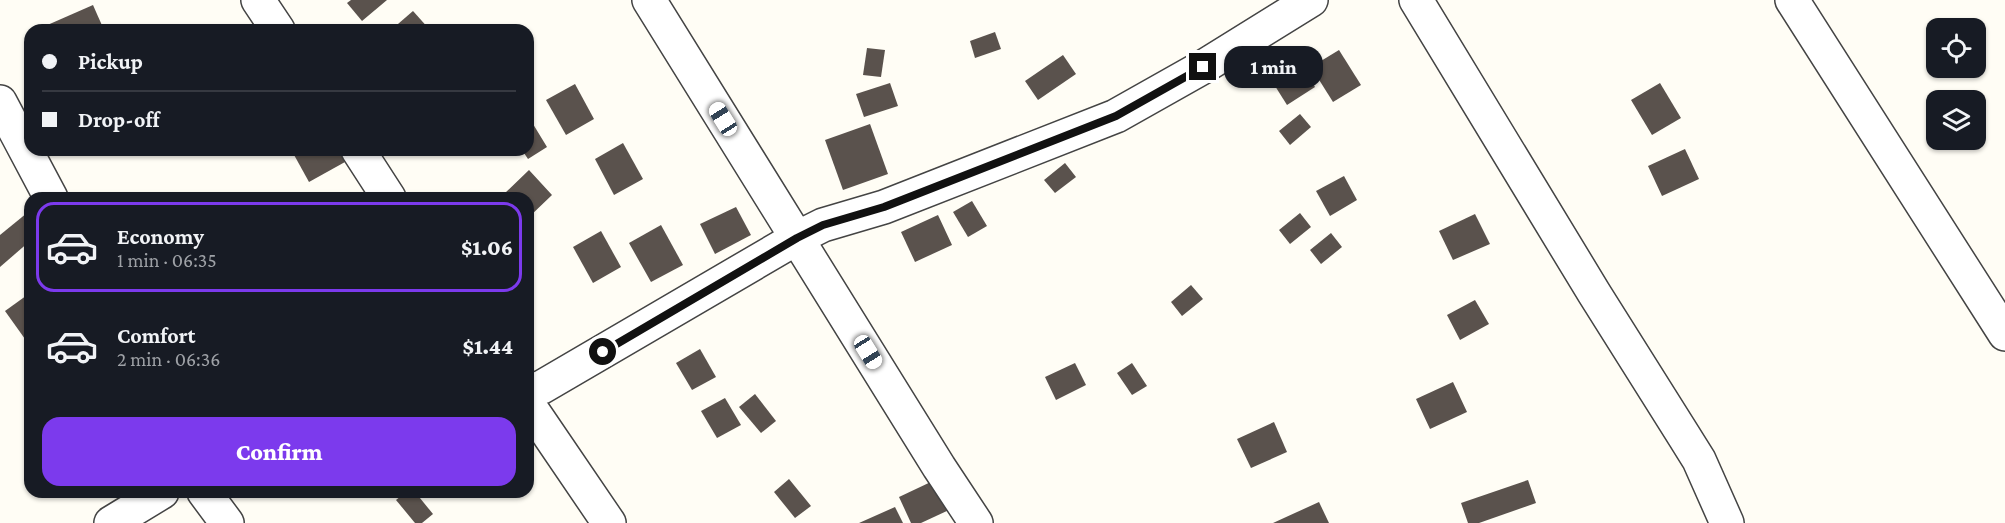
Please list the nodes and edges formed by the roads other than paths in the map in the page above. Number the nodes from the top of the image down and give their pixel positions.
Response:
1 (258, 0) edge
2 (649, 0) edge
3 (1311, 0) edge
4 (1416, 0) edge
5 (1792, 0) edge
6 (274, 24) edge
7 (0, 102) edge
8 (24, 147) edge
9 (29, 156) edge
10 (362, 156) edge
11 (48, 192) edge
12 (385, 192) edge
13 (797, 238) junction
14 (2005, 334) edge
15 (534, 389) edge
16 (534, 413) edge
17 (152, 498) edge
18 (208, 498) edge
19 (111, 523) edge
20 (227, 523) edge
21 (609, 523) edge
22 (976, 523) edge
23 (1726, 523) edge

1 - 6 street
2 - 13 street
3 - 13 street
4 - 23 street
5 - 14 street
7 - 8 street
9 - 11 street
10 - 12 street
13 - 15 street
13 - 22 street
16 - 21 street
17 - 19 street
18 - 20 street

